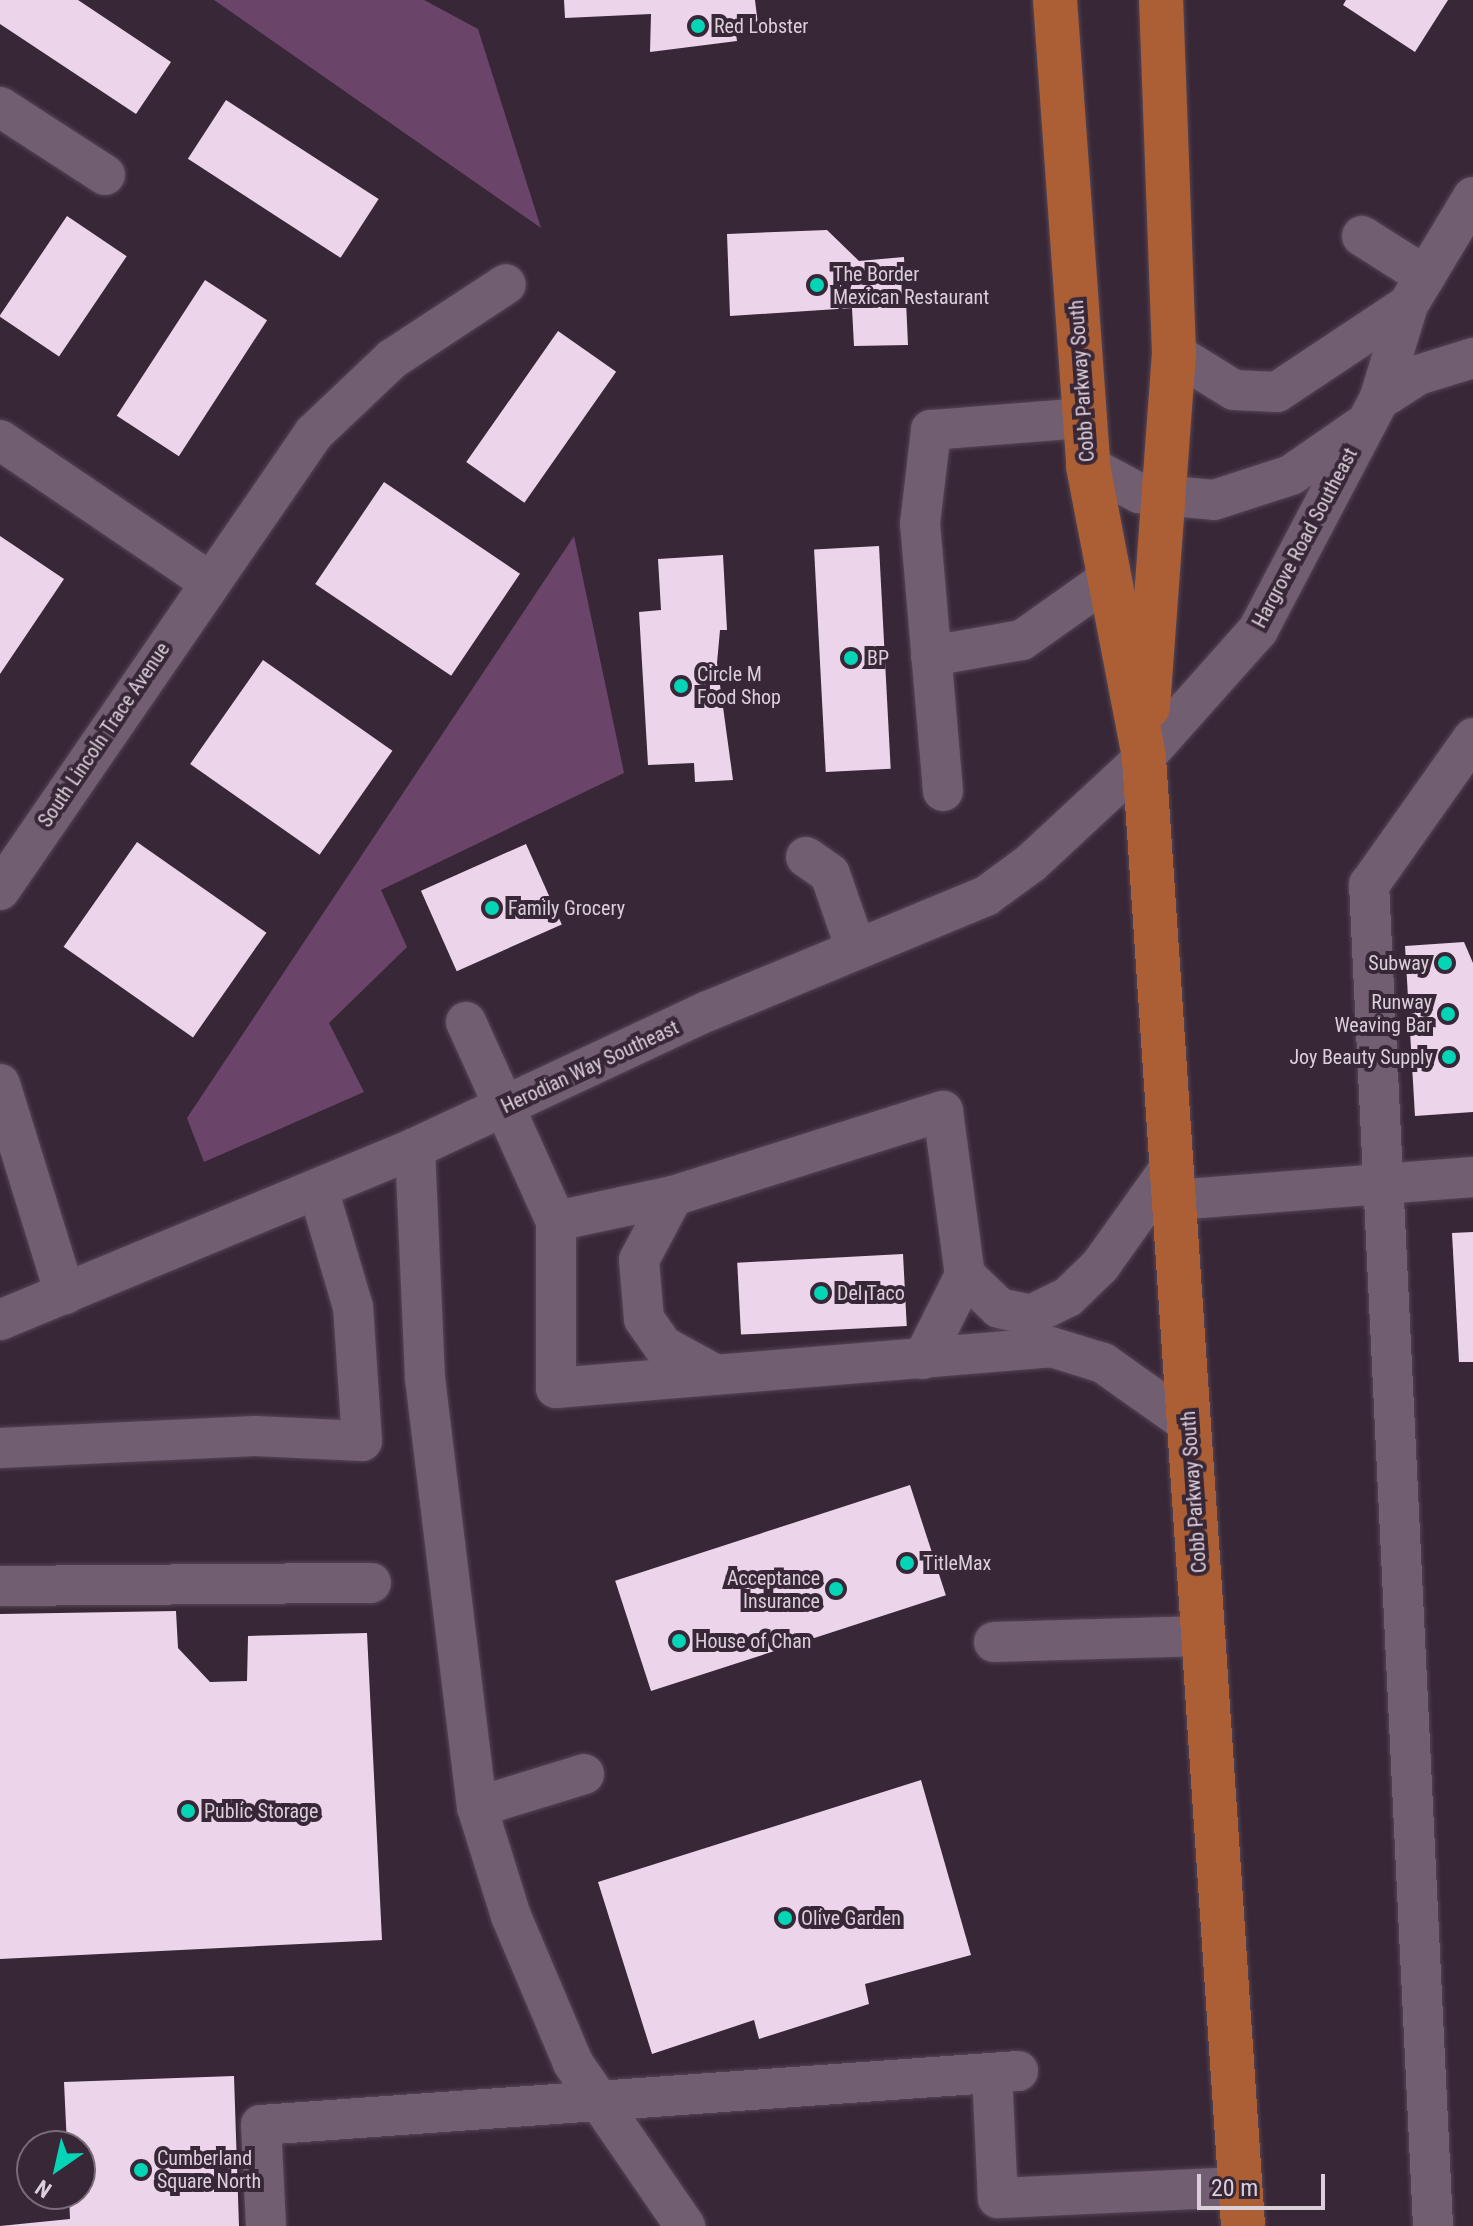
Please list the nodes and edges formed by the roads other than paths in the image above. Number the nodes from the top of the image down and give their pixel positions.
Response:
1 (1055, 0) edge
2 (1161, 0) edge
3 (0, 107) edge
4 (105, 175) dead end
5 (1471, 209) edge
6 (1362, 236) dead end
7 (506, 284) dead end
8 (1416, 291) junction
9 (1174, 353) junction
10 (1473, 358) edge
11 (1373, 411) junction
12 (1084, 418) junction
13 (0, 440) edge
14 (1088, 466) junction
15 (1164, 500) junction
16 (1108, 579) junction
17 (207, 580) junction
18 (931, 656) junction
19 (1473, 738) edge
20 (1144, 758) junction
21 (943, 791) dead end
22 (806, 857) dead end
23 (0, 890) edge
24 (856, 949) junction
25 (466, 1022) dead end
26 (0, 1084) edge
27 (505, 1107) junction
28 (415, 1148) junction
29 (1473, 1177) edge
30 (1173, 1183) junction
31 (1379, 1185) junction
32 (318, 1189) junction
33 (673, 1196) junction
34 (556, 1221) junction
35 (965, 1275) junction
36 (65, 1294) junction
37 (0, 1320) edge
38 (923, 1359) junction
39 (716, 1375) junction
40 (1189, 1424) junction
41 (0, 1448) edge
42 (371, 1583) dead end
43 (0, 1586) edge
44 (1203, 1636) junction
45 (994, 1642) dead end
46 (584, 1774) dead end
47 (477, 1807) junction
48 (592, 2100) junction
49 (1242, 2206) edge
50 (266, 2226) edge
51 (685, 2226) edge
52 (1433, 2226) edge

1 - 12 main road, Cobb Parkway South
2 - 9 main road, Cobb Parkway South
3 - 4 street
5 - 8 street, Hargrove Road Southeast
6 - 8 street
7 - 17 street, South Lincoln Trace Avenue
8 - 9 street, Hargrove Road Southeast
8 - 11 street, Hargrove Road Southeast
9 - 15 main road, Cobb Parkway South
10 - 11 street
11 - 15 street, Hargrove Road Southeast
11 - 20 street, Hargrove Road Southeast
12 - 14 main road, Cobb Parkway South
12 - 18 street
13 - 17 street
14 - 15 street, Hargrove Road Southeast
14 - 16 main road, Cobb Parkway South
15 - 20 main road, Cobb Parkway South
16 - 18 street
16 - 20 main road, Cobb Parkway South
17 - 23 street, South Lincoln Trace Avenue
18 - 21 street
19 - 31 street
20 - 24 street, Herodian Way Southeast
20 - 30 main road, Cobb Parkway South
22 - 24 street
24 - 27 street, Herodian Way Southeast
25 - 27 street
26 - 36 street
27 - 28 street, Herodian Way Southeast
27 - 34 street
28 - 32 street, Herodian Way Southeast
28 - 47 street
29 - 31 street
30 - 31 street
30 - 35 street
30 - 40 main road, Cobb Parkway South
31 - 52 street
32 - 36 street, Herodian Way Southeast
32 - 41 street
33 - 34 street
33 - 35 street
33 - 39 street
34 - 39 street
35 - 38 street
36 - 37 street, Herodian Way Southeast
38 - 39 street
38 - 40 street
40 - 44 main road, Cobb Parkway South
42 - 43 street
44 - 45 street
44 - 49 main road, Cobb Parkway South
46 - 47 street
47 - 48 street
48 - 49 street
48 - 50 street
48 - 51 street

